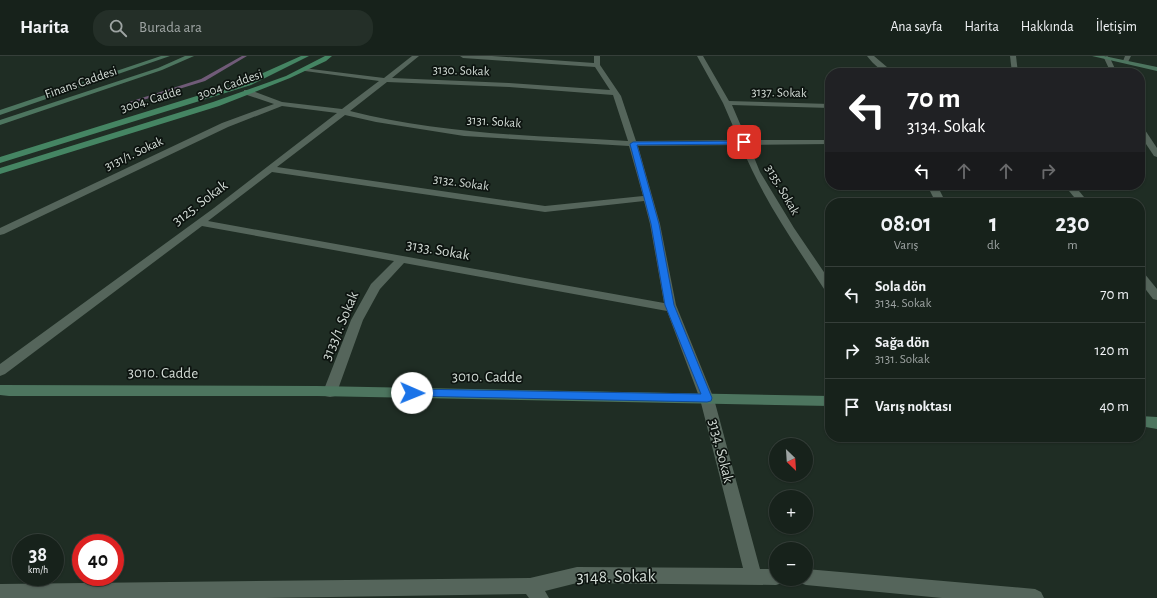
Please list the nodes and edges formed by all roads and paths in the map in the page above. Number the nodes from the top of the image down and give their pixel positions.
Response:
1 (167, 56) edge
2 (191, 56) edge
3 (306, 56) edge
4 (329, 56) edge
5 (416, 56) edge
6 (463, 56) edge
7 (700, 56) edge
8 (870, 56) edge
9 (1013, 56) edge
10 (1095, 56) edge
11 (1107, 58) junction
12 (1127, 59) edge
13 (597, 61) edge
14 (883, 68) edge
15 (1014, 68) edge
16 (1112, 68) edge
17 (305, 69) junction
18 (1157, 69) edge
19 (385, 80) junction
20 (247, 92) junction
21 (616, 93) junction
22 (728, 103) junction
23 (281, 104) junction
24 (825, 106) edge
25 (344, 112) junction
26 (0, 113) edge
27 (0, 123) edge
28 (1145, 137) edge
29 (744, 142) junction
30 (825, 142) edge
31 (633, 144) junction
32 (1157, 154) edge
33 (0, 160) edge
34 (270, 169) junction
35 (0, 171) edge
36 (1074, 190) edge
37 (648, 198) junction
38 (1080, 198) edge
39 (200, 223) junction
40 (0, 232) edge
41 (402, 259) junction
42 (1145, 280) edge
43 (825, 282) edge
44 (1157, 296) edge
45 (671, 308) junction
46 (0, 371) edge
47 (0, 390) edge
48 (330, 392) junction
49 (707, 398) junction
50 (825, 401) edge
51 (1145, 422) edge
52 (1157, 424) edge
53 (753, 576) junction
54 (769, 577) edge
55 (813, 578) edge
56 (535, 592) edge
57 (0, 593) edge
58 (216, 594) edge
59 (1035, 598) edge

1 - 26 street, Finans Caddesi
2 - 27 street, Finans Caddesi
3 - 33 main road, 3004. Cadde
4 - 17 main road
5 - 19 street, 3125. Sokak
6 - 13 street
7 - 22 street, 3135. Sokak
8 - 14 street
9 - 15 street
10 - 11 street
11 - 12 street
11 - 16 street
12 - 18 street
13 - 21 street, 3134. Sokak
17 - 19 street, 3130. Sokak
17 - 20 main road, 3004 Caddesi
19 - 21 street, 3130. Sokak
19 - 25 street, 3125. Sokak
20 - 23 street, 3131. Sokak
20 - 35 main road, 3004 Caddesi
21 - 31 street, 3134. Sokak
22 - 24 street, 3137. Sokak
22 - 29 street, 3135. Sokak
23 - 25 street, 3131. Sokak
23 - 40 street, 3131/1. Sokak
25 - 31 street, 3131. Sokak
25 - 34 street, 3125. Sokak
28 - 32 street
29 - 30 street, 3131. Sokak
29 - 31 street, 3131. Sokak
29 - 43 street, 3135. Sokak
31 - 37 street, 3134. Sokak
34 - 37 street, 3132. Sokak
34 - 39 street, 3125. Sokak
36 - 38 street
37 - 45 street, 3134. Sokak
39 - 41 street, 3133. Sokak
39 - 46 street, 3125. Sokak
41 - 45 street, 3133. Sokak
41 - 48 street, 3133/1. Sokak
42 - 44 street
45 - 49 street, 3134. Sokak
47 - 48 street, 3010. Cadde
48 - 49 street, 3010. Cadde
49 - 50 street, 3010. Cadde
49 - 53 street, 3134. Sokak
51 - 52 street
53 - 54 street, 3148. Sokak
53 - 56 street, 3148. Sokak
55 - 59 street
56 - 58 street, 3148. Sokak
57 - 58 street, 3148. Sokak

